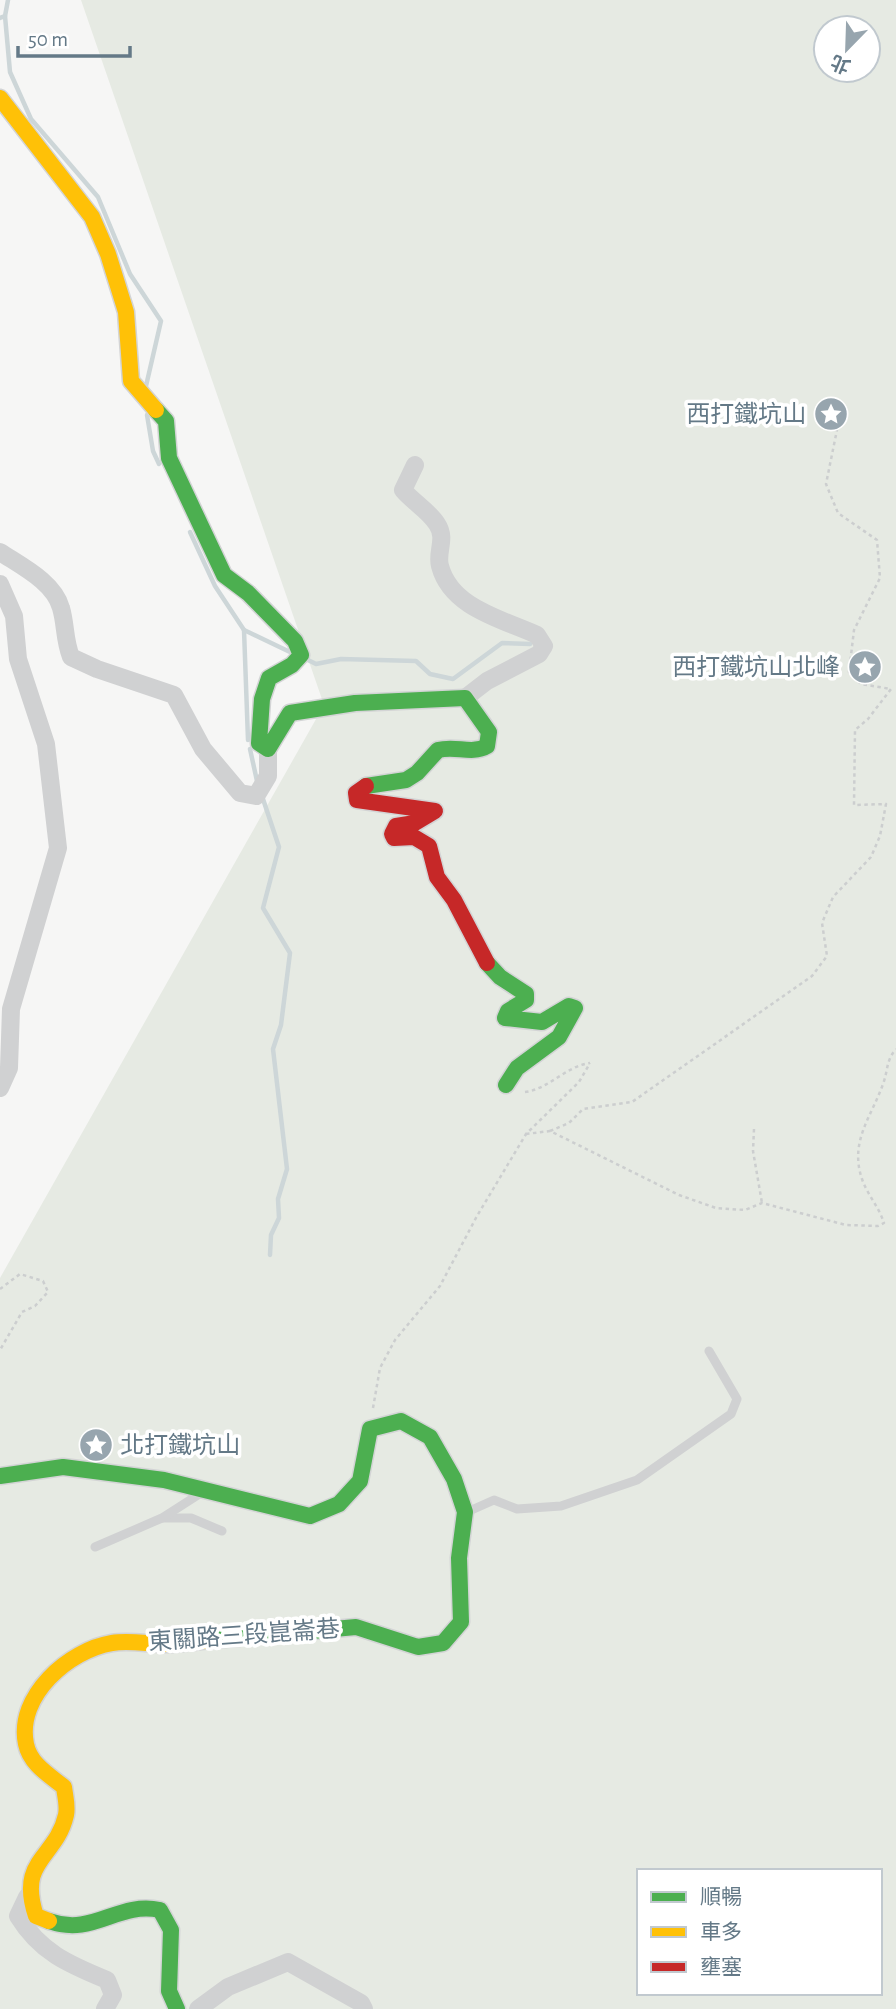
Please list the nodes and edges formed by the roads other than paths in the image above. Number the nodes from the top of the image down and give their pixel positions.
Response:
1 (0, 98) edge
2 (415, 465) dead end
3 (0, 552) edge
4 (0, 584) edge
5 (465, 698) junction
6 (268, 749) junction
7 (506, 1085) road end
8 (0, 1088) edge
9 (709, 1351) dead end
10 (0, 1476) edge
11 (206, 1490) junction
12 (466, 1512) junction
13 (162, 1518) junction
14 (222, 1531) dead end
15 (95, 1547) dead end
16 (27, 1897) junction
17 (105, 2009) edge
18 (177, 2009) edge
19 (198, 2009) edge
20 (364, 2009) edge

1 - 6 street
2 - 5 street
3 - 6 street
4 - 8 street
5 - 6 street
5 - 7 street
9 - 12 lane
10 - 11 street
11 - 12 street, 東關路三段崑崙巷
11 - 13 lane
12 - 16 street, 東關路三段崑崙巷
13 - 14 lane
13 - 15 lane
16 - 17 street
16 - 18 street
19 - 20 street

